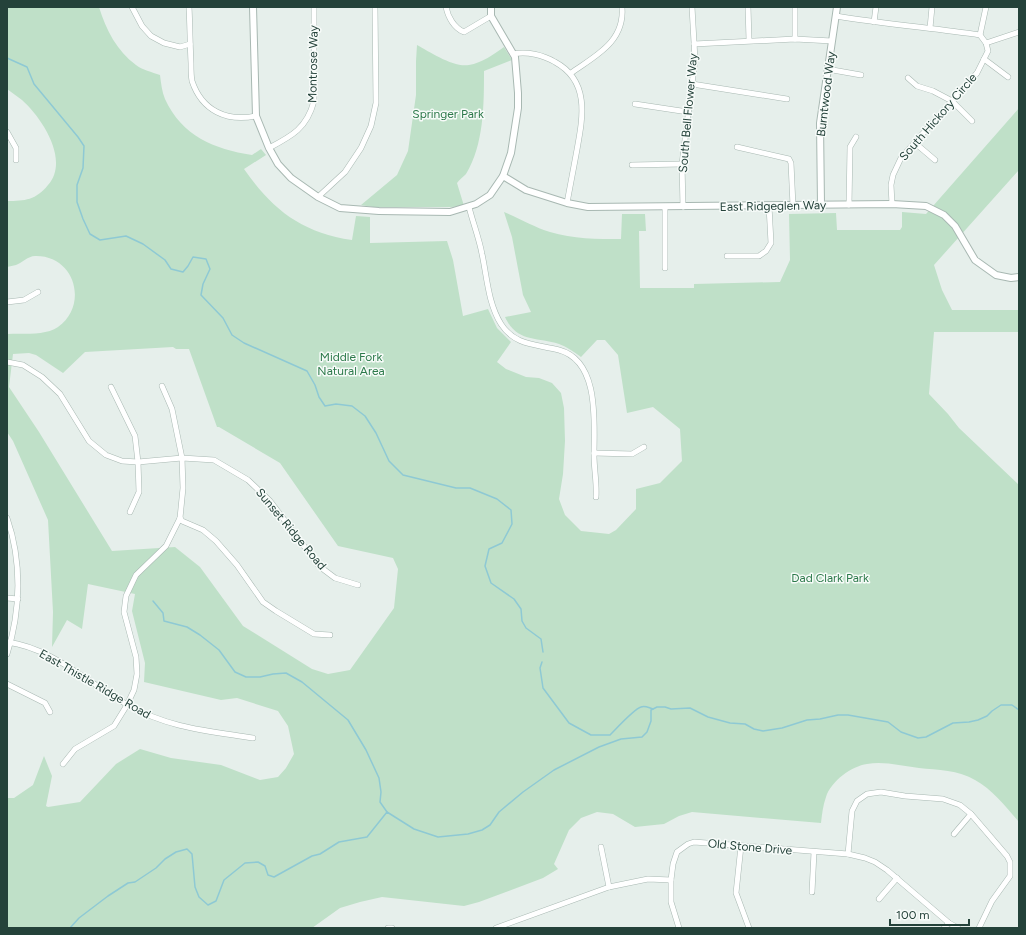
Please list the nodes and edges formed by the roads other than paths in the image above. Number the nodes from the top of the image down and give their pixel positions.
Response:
1 (132, 7) edge
2 (189, 7) edge
3 (253, 7) edge
4 (314, 7) edge
5 (374, 7) edge
6 (446, 7) edge
7 (491, 7) edge
8 (622, 7) edge
9 (692, 7) edge
10 (748, 7) edge
11 (795, 7) edge
12 (837, 7) edge
13 (876, 7) edge
14 (932, 7) edge
15 (986, 7) edge
16 (491, 16) junction
17 (836, 16) junction
18 (874, 22) junction
19 (930, 28) junction
20 (1019, 32) edge
21 (980, 35) junction
22 (795, 39) junction
23 (749, 40) junction
24 (832, 41) junction
25 (986, 43) junction
26 (190, 44) junction
27 (694, 44) junction
28 (513, 54) junction
29 (984, 58) junction
30 (828, 69) junction
31 (571, 73) junction
32 (861, 75) dead end
33 (1008, 77) dead end
34 (908, 78) dead end
35 (692, 84) junction
36 (787, 99) dead end
37 (952, 101) junction
38 (635, 104) dead end
39 (688, 112) junction
40 (256, 116) junction
41 (972, 121) dead end
42 (7, 132) edge
43 (856, 137) dead end
44 (915, 143) junction
45 (737, 147) dead end
46 (268, 148) junction
47 (16, 160) dead end
48 (935, 160) dead end
49 (682, 164) junction
50 (632, 165) dead end
51 (503, 176) junction
52 (318, 197) junction
53 (567, 203) junction
54 (892, 204) junction
55 (821, 205) junction
56 (849, 205) junction
57 (769, 206) junction
58 (793, 206) junction
59 (469, 207) junction
60 (665, 207) junction
61 (683, 207) junction
62 (727, 256) dead end
63 (665, 268) dead end
64 (1019, 277) edge
65 (38, 292) dead end
66 (7, 302) edge
67 (7, 362) edge
68 (162, 386) dead end
69 (111, 387) dead end
70 (644, 447) dead end
71 (594, 453) junction
72 (182, 458) junction
73 (138, 462) junction
74 (596, 497) dead end
75 (130, 512) dead end
76 (7, 518) edge
77 (180, 518) junction
78 (358, 585) dead end
79 (7, 598) edge
80 (18, 599) junction
81 (330, 635) dead end
82 (9, 643) edge
83 (7, 654) edge
84 (7, 684) edge
85 (128, 705) junction
86 (50, 712) dead end
87 (253, 738) dead end
88 (63, 764) dead end
89 (971, 814) junction
90 (954, 834) dead end
91 (741, 846) junction
92 (601, 847) dead end
93 (814, 852) junction
94 (848, 854) junction
95 (897, 878) junction
96 (671, 880) junction
97 (609, 888) junction
98 (812, 892) dead end
99 (879, 899) dead end
100 (949, 922) junction
101 (388, 928) edge
102 (392, 928) edge
103 (496, 928) edge
104 (679, 928) edge
105 (749, 928) edge
106 (944, 928) edge
107 (958, 928) edge
108 (979, 928) edge

1 - 26 street
2 - 26 street
3 - 40 street
4 - 46 street, Montrose Way
5 - 52 street
6 - 16 street
7 - 16 street
8 - 31 street
9 - 27 street, South Bell Flower Way
10 - 23 street
11 - 22 street
12 - 17 street, Burntwood Way
13 - 18 street
14 - 19 street
15 - 21 street
16 - 28 street
17 - 18 street
17 - 24 street, Burntwood Way
18 - 19 street
19 - 21 street
20 - 25 street
21 - 25 street
22 - 23 street
22 - 24 street
23 - 27 street
24 - 30 street, Burntwood Way
25 - 29 street, South Hickory Circle
26 - 40 street
27 - 35 street, South Bell Flower Way
28 - 31 street
28 - 51 street
29 - 33 street
29 - 37 street, South Hickory Circle
30 - 32 street
30 - 55 street, Burntwood Way
31 - 53 street
34 - 37 street
35 - 36 street
35 - 39 street, South Bell Flower Way
37 - 41 street
37 - 44 street, South Hickory Circle
38 - 39 street
39 - 49 street, South Bell Flower Way
40 - 46 street
42 - 47 street
43 - 56 street
44 - 48 street
44 - 54 street, South Hickory Circle
45 - 58 street
46 - 52 street
49 - 50 street
49 - 61 street, South Bell Flower Way
51 - 53 street, East Ridgeglen Way
51 - 59 street
52 - 59 street
53 - 60 street, East Ridgeglen Way
54 - 56 street, East Ridgeglen Way
54 - 64 street, East Ridgeglen Way
55 - 56 street, East Ridgeglen Way
55 - 58 street, East Ridgeglen Way
57 - 58 street, East Ridgeglen Way
57 - 61 street, East Ridgeglen Way
57 - 62 street
59 - 71 street
60 - 61 street, East Ridgeglen Way
60 - 63 street
65 - 66 street
67 - 73 street, Sunset Ridge Road
68 - 72 street
69 - 73 street
70 - 71 street
71 - 74 street
72 - 73 street, Sunset Ridge Road
72 - 77 street
72 - 78 street, Sunset Ridge Road
73 - 75 street
76 - 80 street
77 - 81 street
77 - 85 street
79 - 80 street
80 - 82 street
82 - 83 street
82 - 85 street, East Thistle Ridge Road
84 - 86 street
85 - 87 street, East Thistle Ridge Road
85 - 88 street
89 - 90 street
89 - 94 street
89 - 108 street
91 - 93 street, Old Stone Drive
91 - 96 street, Old Stone Drive
91 - 105 street
92 - 97 street
93 - 94 street, Old Stone Drive
93 - 98 street
94 - 95 street, Old Stone Drive
95 - 99 street
95 - 100 street, Old Stone Drive
96 - 97 street
96 - 104 street, Old Stone Drive
97 - 103 street
100 - 106 street
100 - 107 street, Old Stone Drive
101 - 102 street

